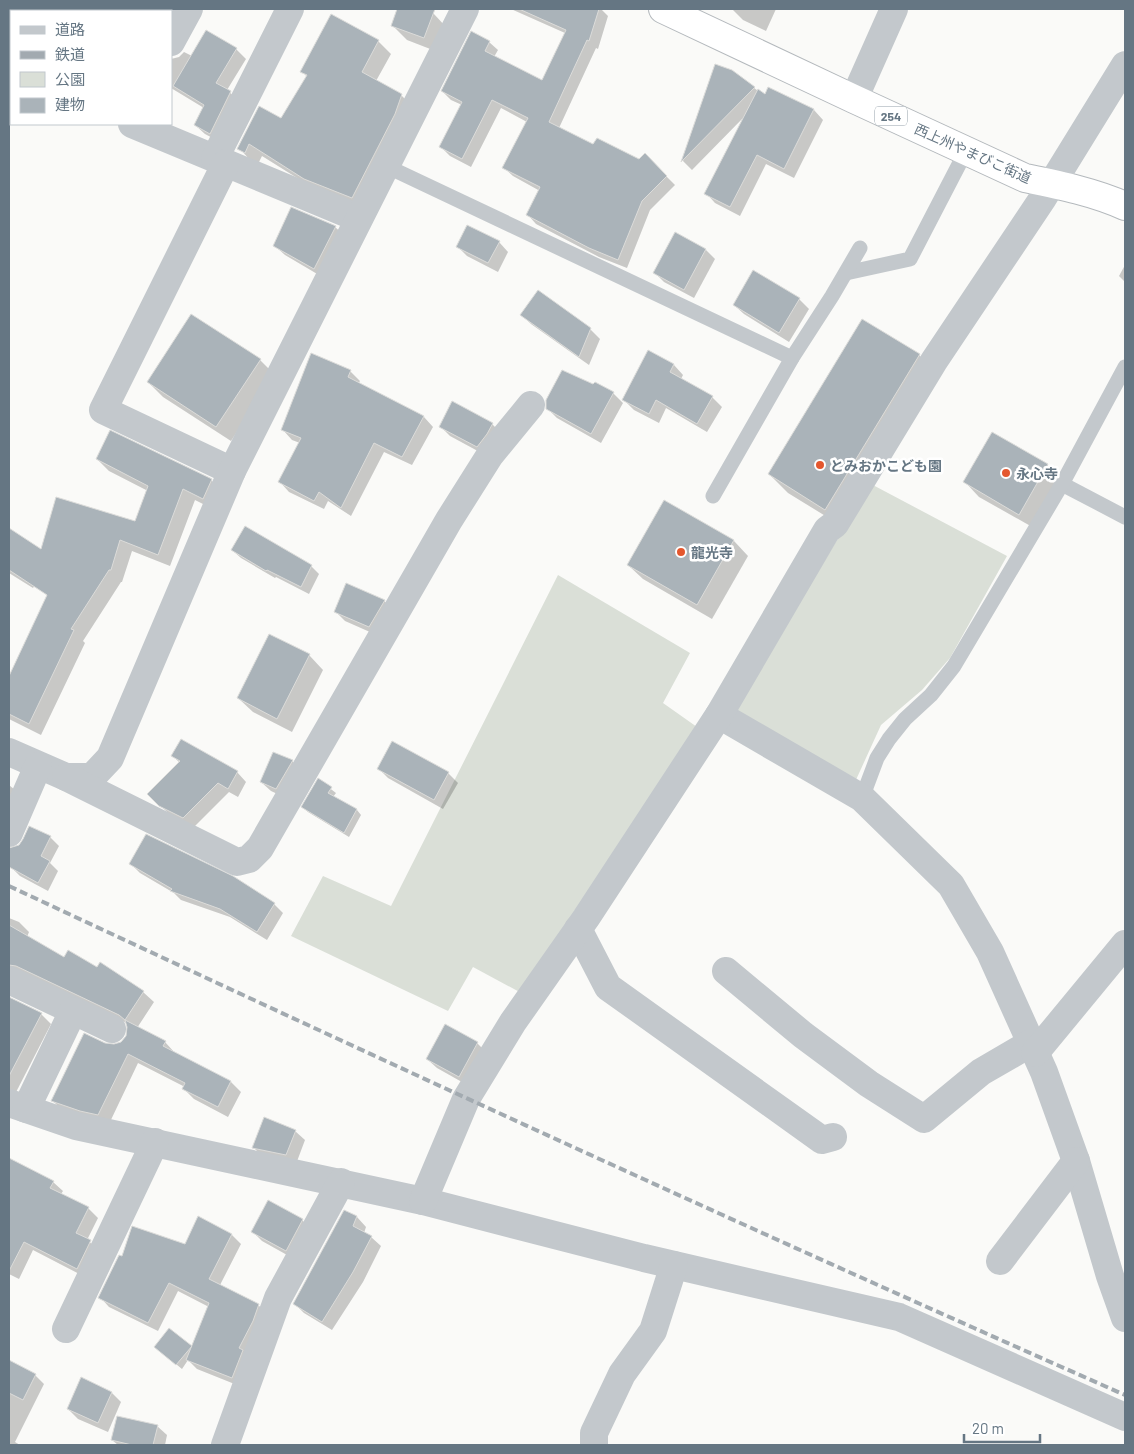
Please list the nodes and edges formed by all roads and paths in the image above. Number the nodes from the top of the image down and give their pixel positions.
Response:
1 (190, 9) edge
2 (290, 9) edge
3 (465, 9) edge
4 (663, 9) edge
5 (894, 9) edge
6 (172, 40) edge
7 (1125, 65) edge
8 (854, 99) junction
9 (134, 125) edge
10 (966, 151) junction
11 (221, 160) junction
12 (386, 166) junction
13 (1052, 183) junction
14 (1125, 206) edge
15 (358, 218) junction
16 (860, 248) dead end
17 (846, 273) junction
18 (792, 358) junction
19 (1125, 367) edge
20 (531, 405) dead end
21 (232, 471) junction
22 (1062, 484) junction
23 (713, 496) dead end
24 (1125, 517) edge
25 (719, 715) junction
26 (9, 752) edge
27 (38, 766) junction
28 (66, 777) junction
29 (862, 798) junction
30 (9, 833) edge
31 (578, 929) junction
32 (1125, 944) edge
33 (726, 971) dead end
34 (9, 980) edge
35 (74, 1010) junction
36 (112, 1029) dead end
37 (1033, 1048) junction
38 (18, 1106) edge
39 (833, 1137) dead end
40 (155, 1142) junction
41 (1076, 1161) junction
42 (340, 1182) junction
43 (423, 1200) junction
44 (1000, 1261) dead end
45 (674, 1265) junction
46 (1125, 1318) edge
47 (66, 1329) dead end
48 (1125, 1417) edge
49 (225, 1445) edge
50 (594, 1445) edge

1 - 6 street
2 - 11 street
3 - 12 street
4 - 8 highway, 西上州やまびこ街道 / 254
5 - 8 street
7 - 13 street
8 - 10 highway, 西上州やまびこ街道 / 254
9 - 11 street
10 - 13 highway, 西上州やまびこ街道 / 254
10 - 17 lane
11 - 15 street
11 - 21 street
12 - 15 street
12 - 18 lane
13 - 14 highway, 西上州やまびこ街道 / 254
13 - 25 street
15 - 21 street
16 - 17 lane
17 - 18 lane
18 - 23 lane
19 - 22 lane
20 - 28 street
21 - 28 street
22 - 24 lane
22 - 29 lane
25 - 29 street
25 - 31 street
26 - 27 street
27 - 28 street
27 - 30 street
29 - 37 street
31 - 39 street
31 - 43 street
32 - 37 street
33 - 37 street
34 - 35 street
35 - 36 street
35 - 38 street
37 - 41 street
38 - 40 street
40 - 42 street
40 - 47 street
41 - 44 street
41 - 46 street
42 - 43 street
42 - 49 street
43 - 45 street
45 - 48 street
45 - 50 street

